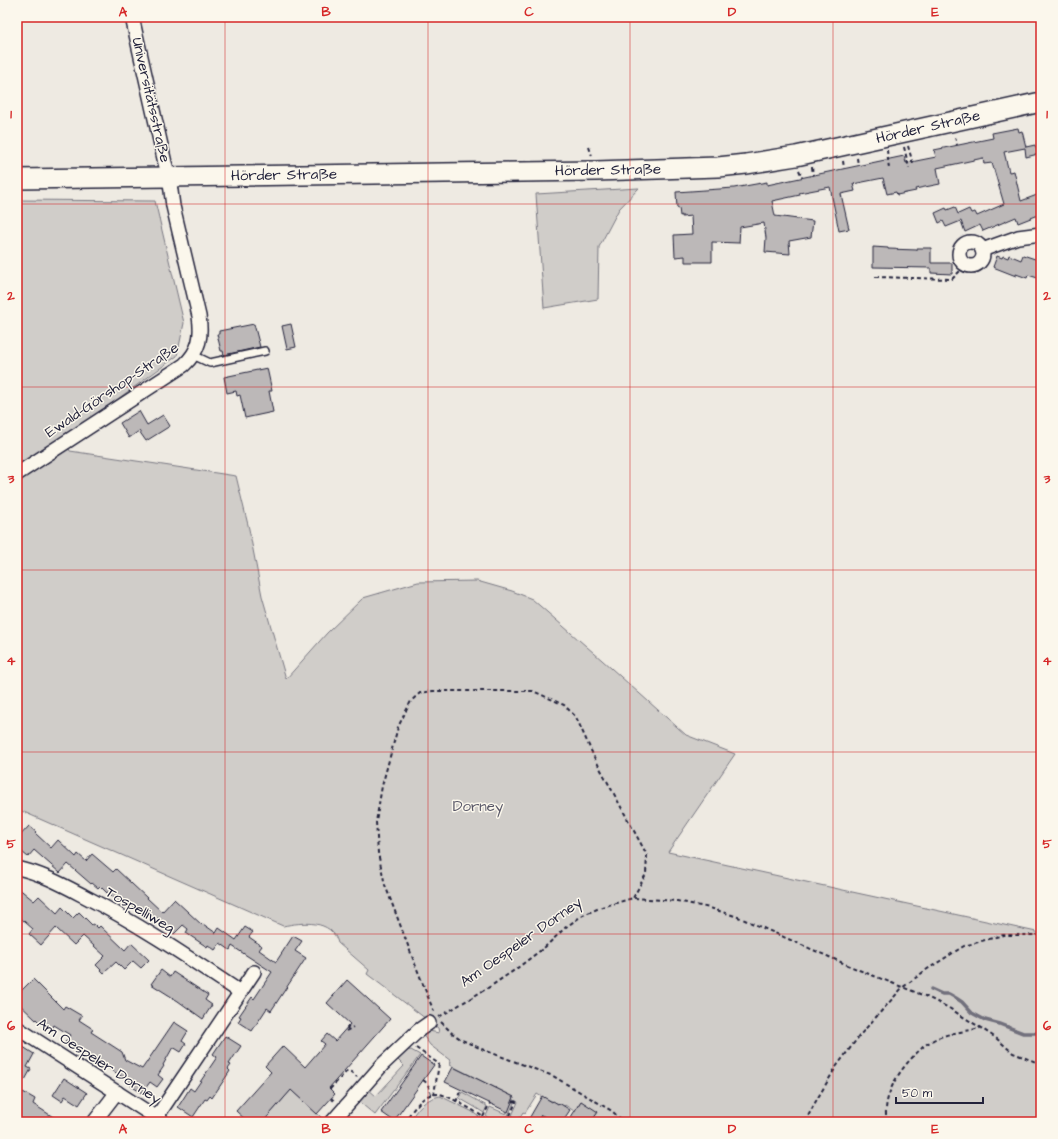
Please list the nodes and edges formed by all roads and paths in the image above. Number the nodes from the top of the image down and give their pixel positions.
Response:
1 (132, 17) edge
2 (1041, 102) edge
3 (955, 135) dead end
4 (908, 145) dead end
5 (904, 146) dead end
6 (957, 146) dead end
7 (886, 149) dead end
8 (856, 155) dead end
9 (843, 158) dead end
10 (812, 164) dead end
11 (913, 164) dead end
12 (858, 165) dead end
13 (798, 167) dead end
14 (844, 168) dead end
15 (908, 168) dead end
16 (889, 169) dead end
17 (813, 175) dead end
18 (169, 176) junction
19 (802, 177) dead end
20 (17, 179) edge
21 (1041, 234) edge
22 (982, 250) junction
23 (965, 264) junction
24 (875, 277) dead end
25 (265, 351) dead end
26 (193, 355) junction
27 (17, 474) edge
28 (17, 868) edge
29 (633, 898) junction
30 (1041, 935) edge
31 (254, 972) dead end
32 (902, 988) junction
33 (240, 992) junction
34 (433, 1020) junction
35 (350, 1024) dead end
36 (353, 1027) dead end
37 (17, 1028) edge
38 (981, 1028) junction
39 (407, 1041) junction
40 (1041, 1064) edge
41 (351, 1072) dead end
42 (424, 1080) dead end
43 (330, 1089) dead end
44 (462, 1089) dead end
45 (117, 1092) junction
46 (433, 1095) junction
47 (331, 1098) dead end
48 (513, 1101) dead end
49 (335, 1102) dead end
50 (456, 1102) junction
51 (490, 1103) dead end
52 (484, 1117) junction
53 (547, 1118) dead end
54 (1041, 1119) edge
55 (160, 1120) edge
56 (94, 1122) edge
57 (332, 1122) edge
58 (404, 1122) edge
59 (489, 1122) edge
60 (507, 1122) edge
61 (545, 1122) edge
62 (624, 1122) edge
63 (805, 1122) edge
64 (887, 1122) edge
65 (1024, 1122) edge

1 - 18 street, Universitätsstraße
2 - 18 main road, Hörder Straße
3 - 6 path
4 - 11 path
5 - 15 path
7 - 16 path
8 - 12 path
9 - 14 path
10 - 17 path
13 - 19 path
18 - 20 main road, Universitätsstraße
18 - 26 street, Ewald-Görshop-Straße
21 - 22 street
22 - 23 street
22 - 23 street
23 - 24 path
25 - 26 lane
26 - 27 street, Ewald-Görshop-Straße
28 - 33 street, Tospelliweg
29 - 32 path, Am Oespeler Dorney
29 - 34 path, Am Oespeler Dorney
29 - 34 path
30 - 32 path
31 - 33 street
32 - 38 path, Am Oespeler Dorney
32 - 63 path
33 - 55 street
34 - 39 street
34 - 62 path
35 - 36 path
37 - 45 street, Am Oespeler Dorney
38 - 40 path, Am Oespeler Dorney
38 - 64 path
39 - 46 path
39 - 57 street
41 - 43 path
42 - 46 path
44 - 50 path
45 - 55 street, Am Oespeler Dorney
45 - 56 street
46 - 50 path
46 - 58 path
47 - 49 path
48 - 60 path
50 - 52 path
51 - 52 path
52 - 59 path
53 - 61 path
54 - 65 path

